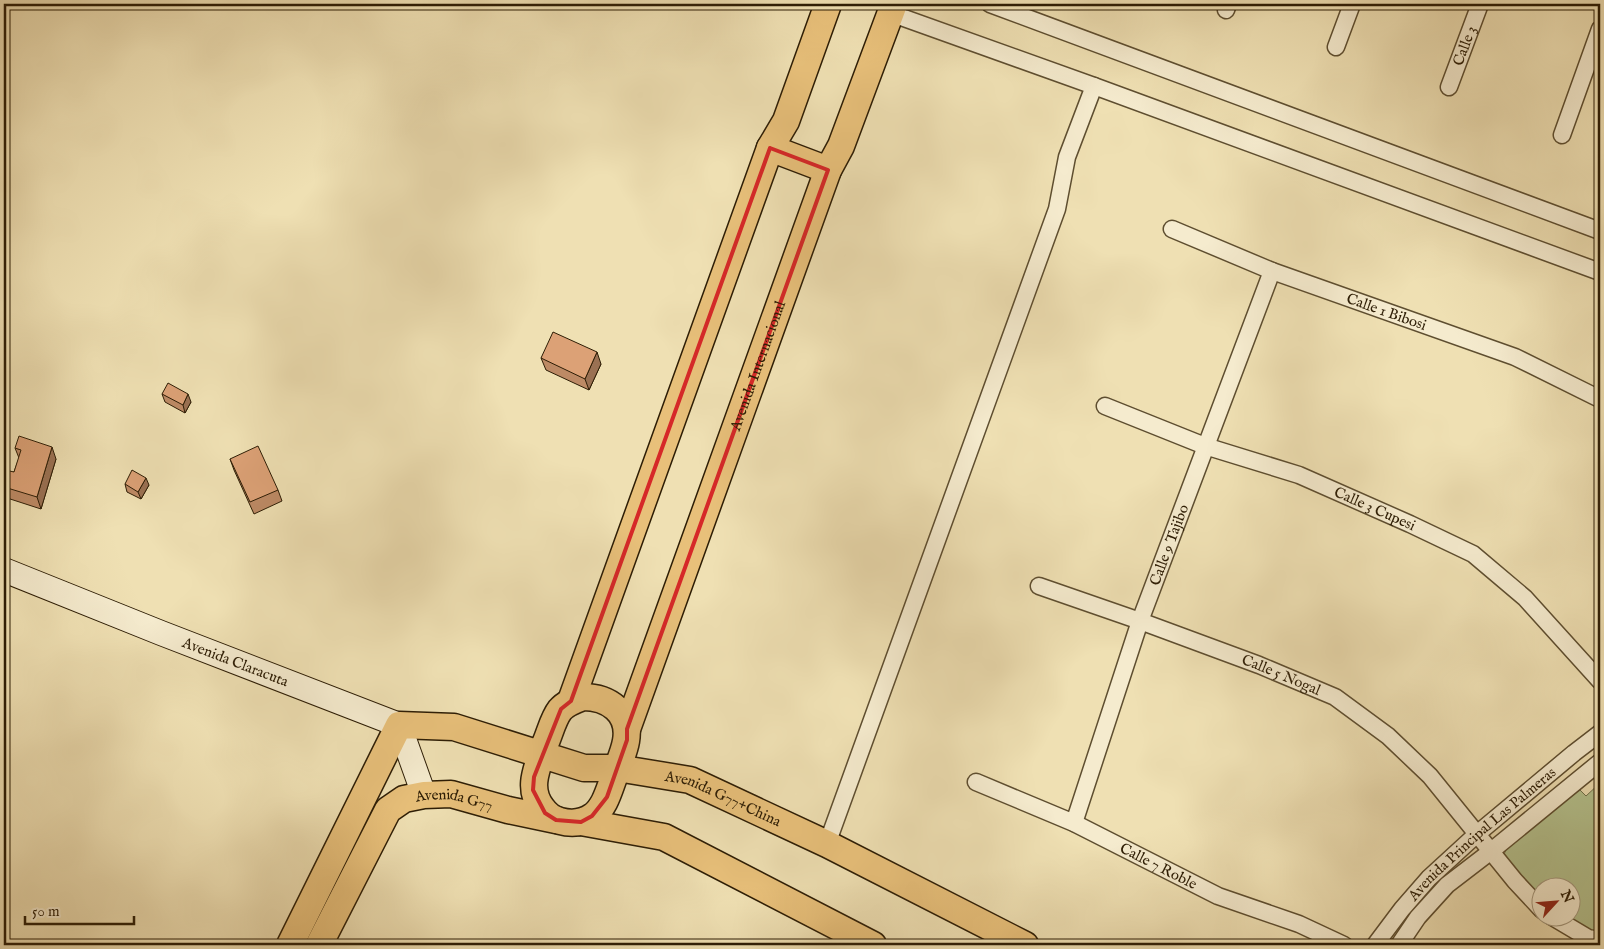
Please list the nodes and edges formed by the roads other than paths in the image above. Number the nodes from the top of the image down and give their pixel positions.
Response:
1 (828, 4) edge
2 (990, 4) edge
3 (1352, 4) edge
4 (1480, 4) edge
5 (892, 8) edge
6 (1600, 29) edge
7 (1336, 47) dead end
8 (1094, 86) junction
9 (1449, 87) dead end
10 (1562, 135) dead end
11 (770, 148) junction
12 (828, 170) junction
13 (1172, 229) dead end
14 (1600, 231) edge
15 (1272, 271) junction
16 (1600, 272) edge
17 (1600, 398) edge
18 (1105, 406) dead end
19 (1205, 446) junction
20 (4, 570) edge
21 (1039, 586) dead end
22 (1140, 621) junction
23 (1600, 681) edge
24 (571, 701) junction
25 (399, 725) junction
26 (626, 729) junction
27 (1600, 733) edge
28 (542, 756) junction
29 (1600, 762) edge
30 (617, 768) junction
31 (976, 782) dead end
32 (424, 795) junction
33 (568, 821) junction
34 (1074, 822) junction
35 (1478, 834) junction
36 (826, 844) junction
37 (1490, 852) junction
38 (1532, 899) edge
39 (1568, 926) edge
40 (1600, 940) edge
41 (290, 945) edge
42 (319, 945) edge
43 (873, 945) edge
44 (1025, 945) edge
45 (1344, 945) edge
46 (1376, 945) edge
47 (1399, 945) edge

1 - 11 main road
2 - 14 street
3 - 7 street
4 - 9 street, Calle 3
5 - 8 street
5 - 12 main road, Avenida Internacional
6 - 10 street
8 - 16 street
8 - 36 street
11 - 12 main road
11 - 24 main road
12 - 26 main road, Avenida Internacional
13 - 15 street, Calle 1 Bibosi
15 - 17 street, Calle 1 Bibosi
15 - 19 street, Calle 9 Tajibo
18 - 19 street, Calle 3 Cupesi
19 - 22 street, Calle 9 Tajibo
19 - 23 street, Calle 3 Cupesi
20 - 25 street, Avenida Claracuta
21 - 22 street, Calle 5 Nogal
22 - 34 street, Calle 9 Tajibo
22 - 35 street, Calle 5 Nogal
24 - 26 main road
24 - 28 main road
25 - 28 main road, Avenida G77+China
25 - 32 street
25 - 41 main road
26 - 30 main road
27 - 35 street, Avenida Principal Las Palmeras
28 - 30 main road, Avenida G77+China
28 - 33 main road
29 - 37 street, Avenida Principal Las Palmeras
30 - 33 main road
30 - 36 main road, Avenida G77+China
31 - 34 street, Calle 7 Roble
32 - 33 main road, Avenida G77
32 - 42 main road, Avenida G77
33 - 43 main road
34 - 45 street, Calle 7 Roble
35 - 37 street, Calle 5 Nogal
35 - 46 street, Avenida Principal Las Palmeras
36 - 44 main road, Avenida G77+China
37 - 38 street, Calle 5 Nogal
37 - 47 street, Avenida Principal Las Palmeras
39 - 40 street

